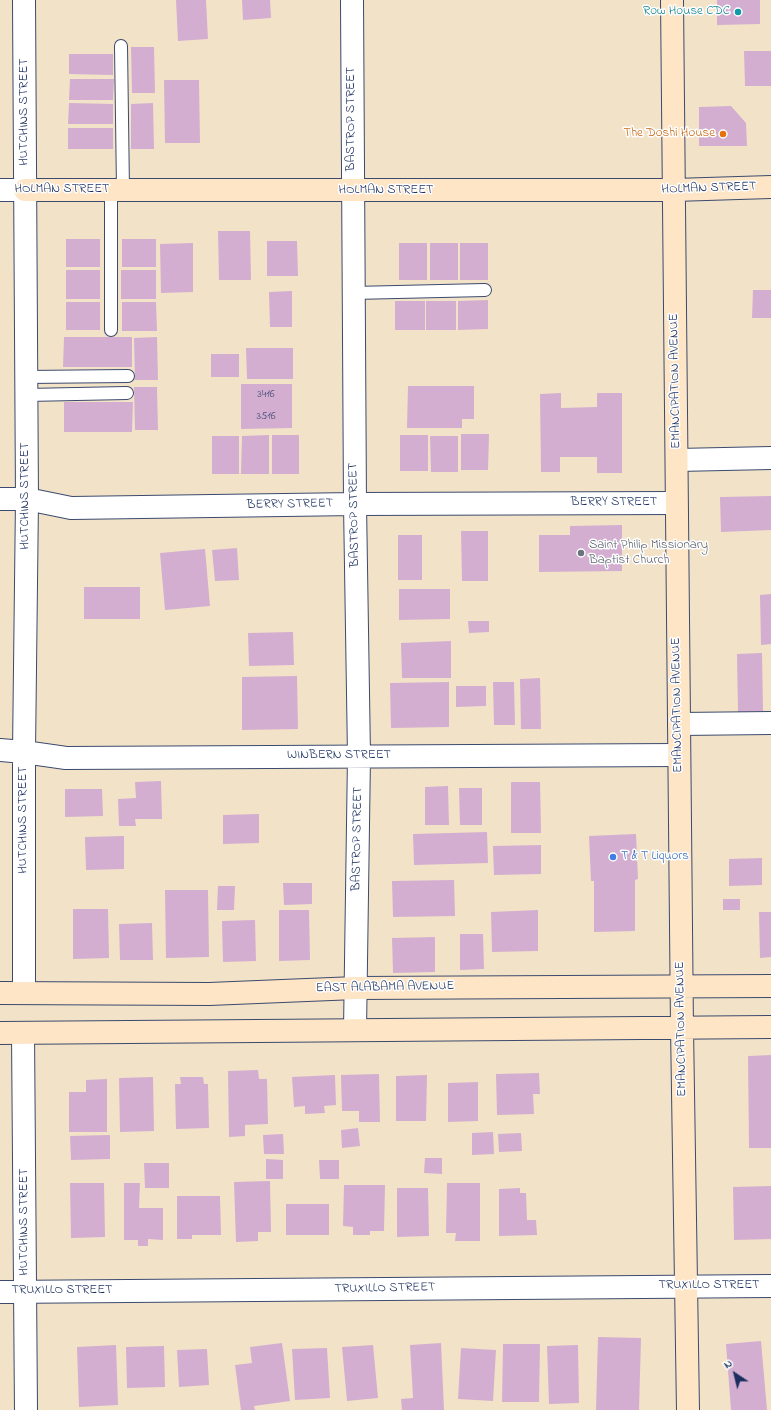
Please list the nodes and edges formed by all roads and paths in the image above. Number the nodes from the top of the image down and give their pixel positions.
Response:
1 (24, 0) edge
2 (352, 0) edge
3 (672, 0) edge
4 (121, 46) dead end
5 (771, 187) edge
6 (0, 190) edge
7 (25, 190) junction
8 (117, 190) junction
9 (674, 190) junction
10 (352, 191) junction
11 (485, 290) dead end
12 (353, 293) junction
13 (111, 330) dead end
14 (128, 376) dead end
15 (26, 386) junction
16 (127, 393) dead end
17 (771, 458) edge
18 (677, 460) junction
19 (27, 498) junction
20 (0, 499) edge
21 (676, 503) junction
22 (355, 504) junction
23 (771, 723) edge
24 (679, 724) junction
25 (0, 750) edge
26 (24, 752) junction
27 (679, 755) junction
28 (359, 756) junction
29 (681, 986) junction
30 (771, 986) edge
31 (356, 988) junction
32 (0, 993) edge
33 (24, 993) junction
34 (771, 1027) edge
35 (682, 1028) junction
36 (355, 1030) junction
37 (0, 1033) edge
38 (23, 1033) junction
39 (686, 1286) junction
40 (771, 1286) edge
41 (25, 1291) junction
42 (0, 1292) edge
43 (26, 1410) edge
44 (688, 1410) edge

1 - 7 street, HUTCHINS STREET
2 - 10 street, BASTROP STREET
3 - 9 street, EMANCIPATION AVENUE
4 - 8 lane
5 - 9 street, HOLMAN STREET
6 - 7 street, HOLMAN STREET
7 - 8 street, HOLMAN STREET
7 - 15 street, HUTCHINS STREET
8 - 10 street, HOLMAN STREET
8 - 13 lane
9 - 10 street, HOLMAN STREET
9 - 18 street, EMANCIPATION AVENUE
10 - 12 street, BASTROP STREET
11 - 12 lane
12 - 22 street, BASTROP STREET
14 - 15 lane
15 - 16 lane
15 - 19 street, HUTCHINS STREET
17 - 18 street
18 - 21 street, EMANCIPATION AVENUE
19 - 20 street, BERRY STREET
19 - 22 street, BERRY STREET
19 - 26 street, HUTCHINS STREET
21 - 22 street, BERRY STREET
21 - 24 street, EMANCIPATION AVENUE
22 - 28 street, BASTROP STREET
23 - 24 street
24 - 27 street, EMANCIPATION AVENUE
25 - 26 street, WINBERN STREET
26 - 28 street, WINBERN STREET
26 - 33 street, HUTCHINS STREET
27 - 28 street, WINBERN STREET
27 - 29 street, EMANCIPATION AVENUE
28 - 31 street, BASTROP STREET
29 - 30 street, EAST ALABAMA AVENUE
29 - 31 street, EAST ALABAMA AVENUE
29 - 35 street, EMANCIPATION AVENUE
31 - 33 street, EAST ALABAMA AVENUE
31 - 36 street, BASTROP STREET
32 - 33 street, EAST ALABAMA AVENUE
34 - 35 street
35 - 36 street
35 - 39 street, EMANCIPATION AVENUE
36 - 38 street
37 - 38 street
38 - 41 street, HUTCHINS STREET
39 - 40 street, TRUXILLO STREET
39 - 41 street, TRUXILLO STREET
39 - 44 street, EMANCIPATION AVENUE
41 - 42 street, TRUXILLO STREET
41 - 43 street, HUTCHINS STREET

